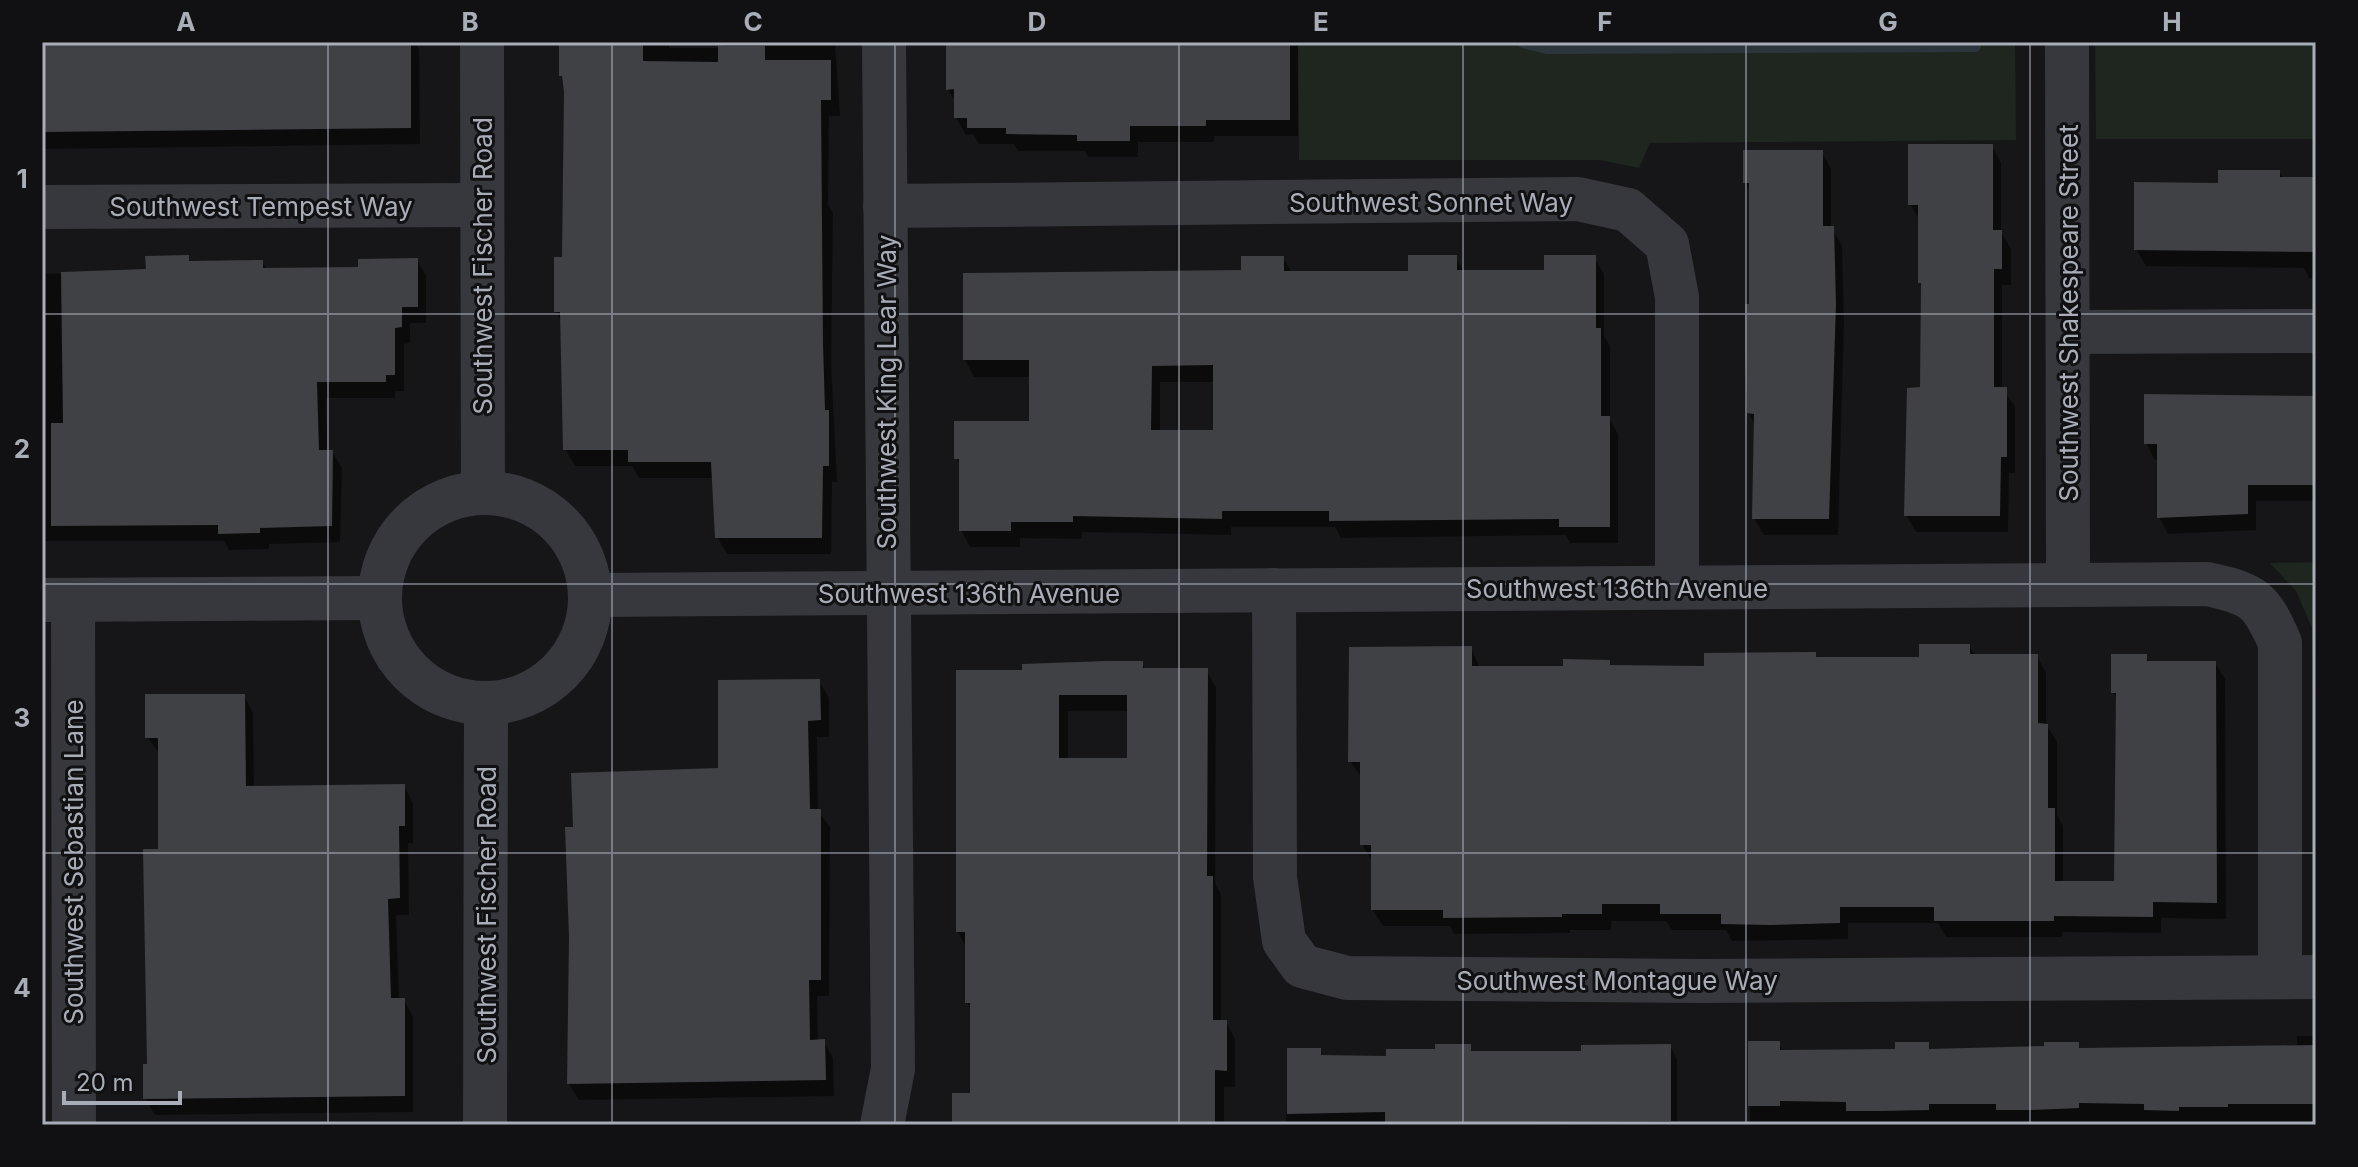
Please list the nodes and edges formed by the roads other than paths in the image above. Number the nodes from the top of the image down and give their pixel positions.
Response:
1 (482, 42) edge
2 (884, 42) edge
3 (2067, 42) edge
4 (481, 205) junction
5 (885, 206) junction
6 (42, 207) edge
7 (2316, 331) edge
8 (2069, 332) junction
9 (483, 490) junction
10 (2068, 584) junction
11 (1677, 587) junction
12 (1274, 590) junction
13 (887, 593) junction
14 (592, 595) junction
15 (378, 598) junction
16 (58, 600) edge
17 (486, 704) junction
18 (2298, 977) edge
19 (58, 989) edge
20 (74, 1125) edge
21 (485, 1125) edge
22 (882, 1125) edge

1 - 4 street, Southwest Fischer Road
2 - 5 street, Southwest King Lear Way
3 - 8 street, Southwest Shakespeare Street
4 - 6 street, Southwest Tempest Way
4 - 9 street, Southwest Fischer Road
5 - 11 street, Southwest Sonnet Way
5 - 13 street, Southwest King Lear Way
7 - 8 street
8 - 10 street, Southwest Shakespeare Street
9 - 14 street
9 - 15 street
10 - 11 street, Southwest 136th Avenue
10 - 18 street, Southwest 136th Avenue
11 - 12 street, Southwest 136th Avenue
12 - 13 street, Southwest 136th Avenue
12 - 18 street, Southwest Montague Way
13 - 14 street, Southwest 136th Avenue
13 - 22 street, Southwest King Lear Way
14 - 17 street
15 - 16 street
15 - 17 street
16 - 19 street, Southwest Sebastian Lane
17 - 21 street, Southwest Fischer Road
19 - 20 street, Southwest Sebastian Lane

